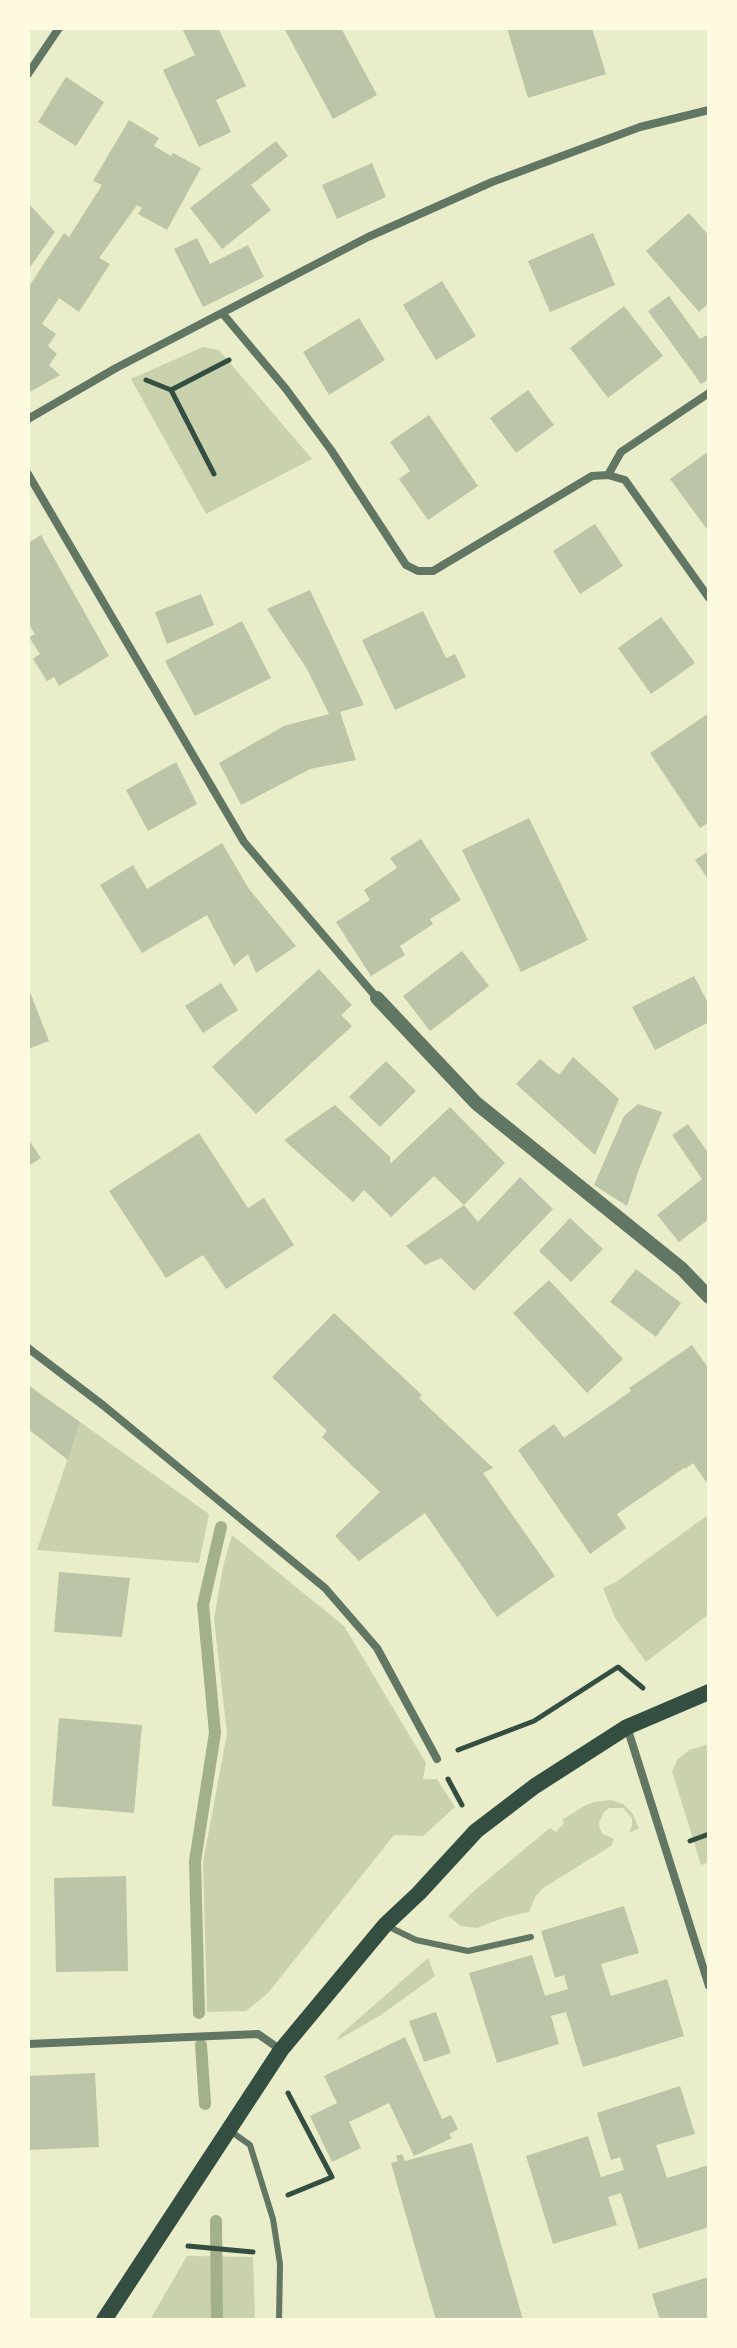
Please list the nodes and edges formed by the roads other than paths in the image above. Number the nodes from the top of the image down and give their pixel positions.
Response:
1 (59, 28) edge
2 (28, 74) edge
3 (709, 110) edge
4 (223, 314) junction
5 (709, 393) edge
6 (28, 419) edge
7 (28, 474) edge
8 (608, 475) junction
9 (709, 598) edge
10 (377, 998) joint
11 (709, 1297) edge
12 (28, 1348) edge
13 (709, 1692) edge
14 (627, 1727) junction
15 (437, 1759) road end
16 (385, 1925) junction
17 (531, 1937) dead end
18 (709, 1986) edge
19 (28, 2044) edge
20 (277, 2057) junction
21 (229, 2130) junction
22 (104, 2320) edge
23 (279, 2320) edge

1 - 2 street
3 - 4 street
4 - 6 street
4 - 8 street
5 - 8 street
7 - 10 street
8 - 9 street
10 - 11 street
12 - 15 street
13 - 14 main road
14 - 16 main road
14 - 18 street
16 - 17 lane
16 - 20 main road
19 - 20 street
20 - 21 main road
21 - 22 main road
21 - 23 lane

